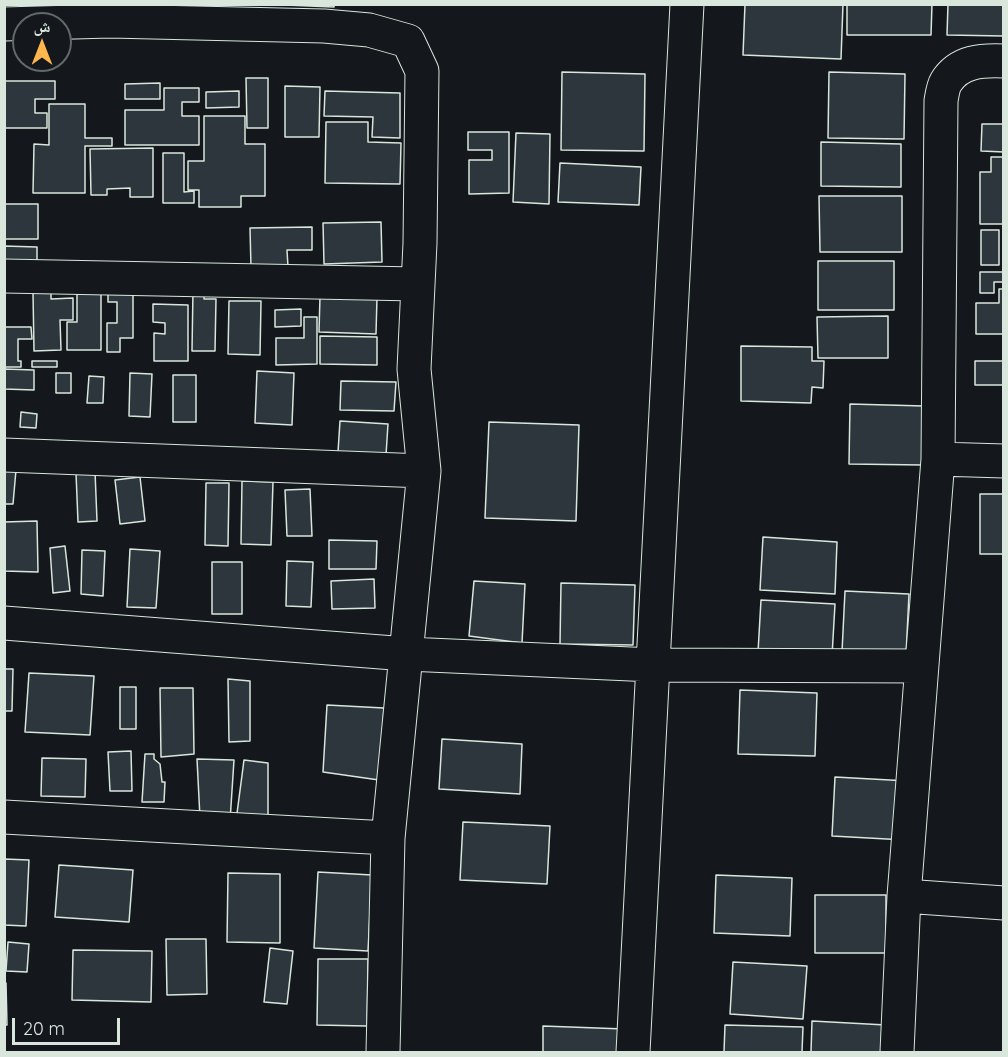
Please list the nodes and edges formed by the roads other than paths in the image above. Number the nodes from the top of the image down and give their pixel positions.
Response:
1 (687, 4) edge
2 (110, 13) edge
3 (4, 24) edge
4 (1004, 61) edge
5 (4, 276) edge
6 (417, 284) junction
7 (4, 455) edge
8 (938, 459) junction
9 (1004, 461) edge
10 (424, 471) junction
11 (4, 623) edge
12 (407, 654) junction
13 (653, 665) junction
14 (921, 666) junction
15 (4, 817) edge
16 (388, 838) junction
17 (904, 896) junction
18 (1004, 903) edge
19 (383, 1053) edge
20 (633, 1053) edge
21 (897, 1053) edge

1 - 13 street
2 - 3 street
2 - 6 street
4 - 8 street
5 - 6 street
6 - 10 street
7 - 10 street
8 - 9 street
8 - 14 street
10 - 12 street
11 - 12 street
12 - 13 street
12 - 16 street
13 - 14 street
13 - 20 street
14 - 17 street
15 - 16 street
16 - 19 street
17 - 18 street
17 - 21 street

